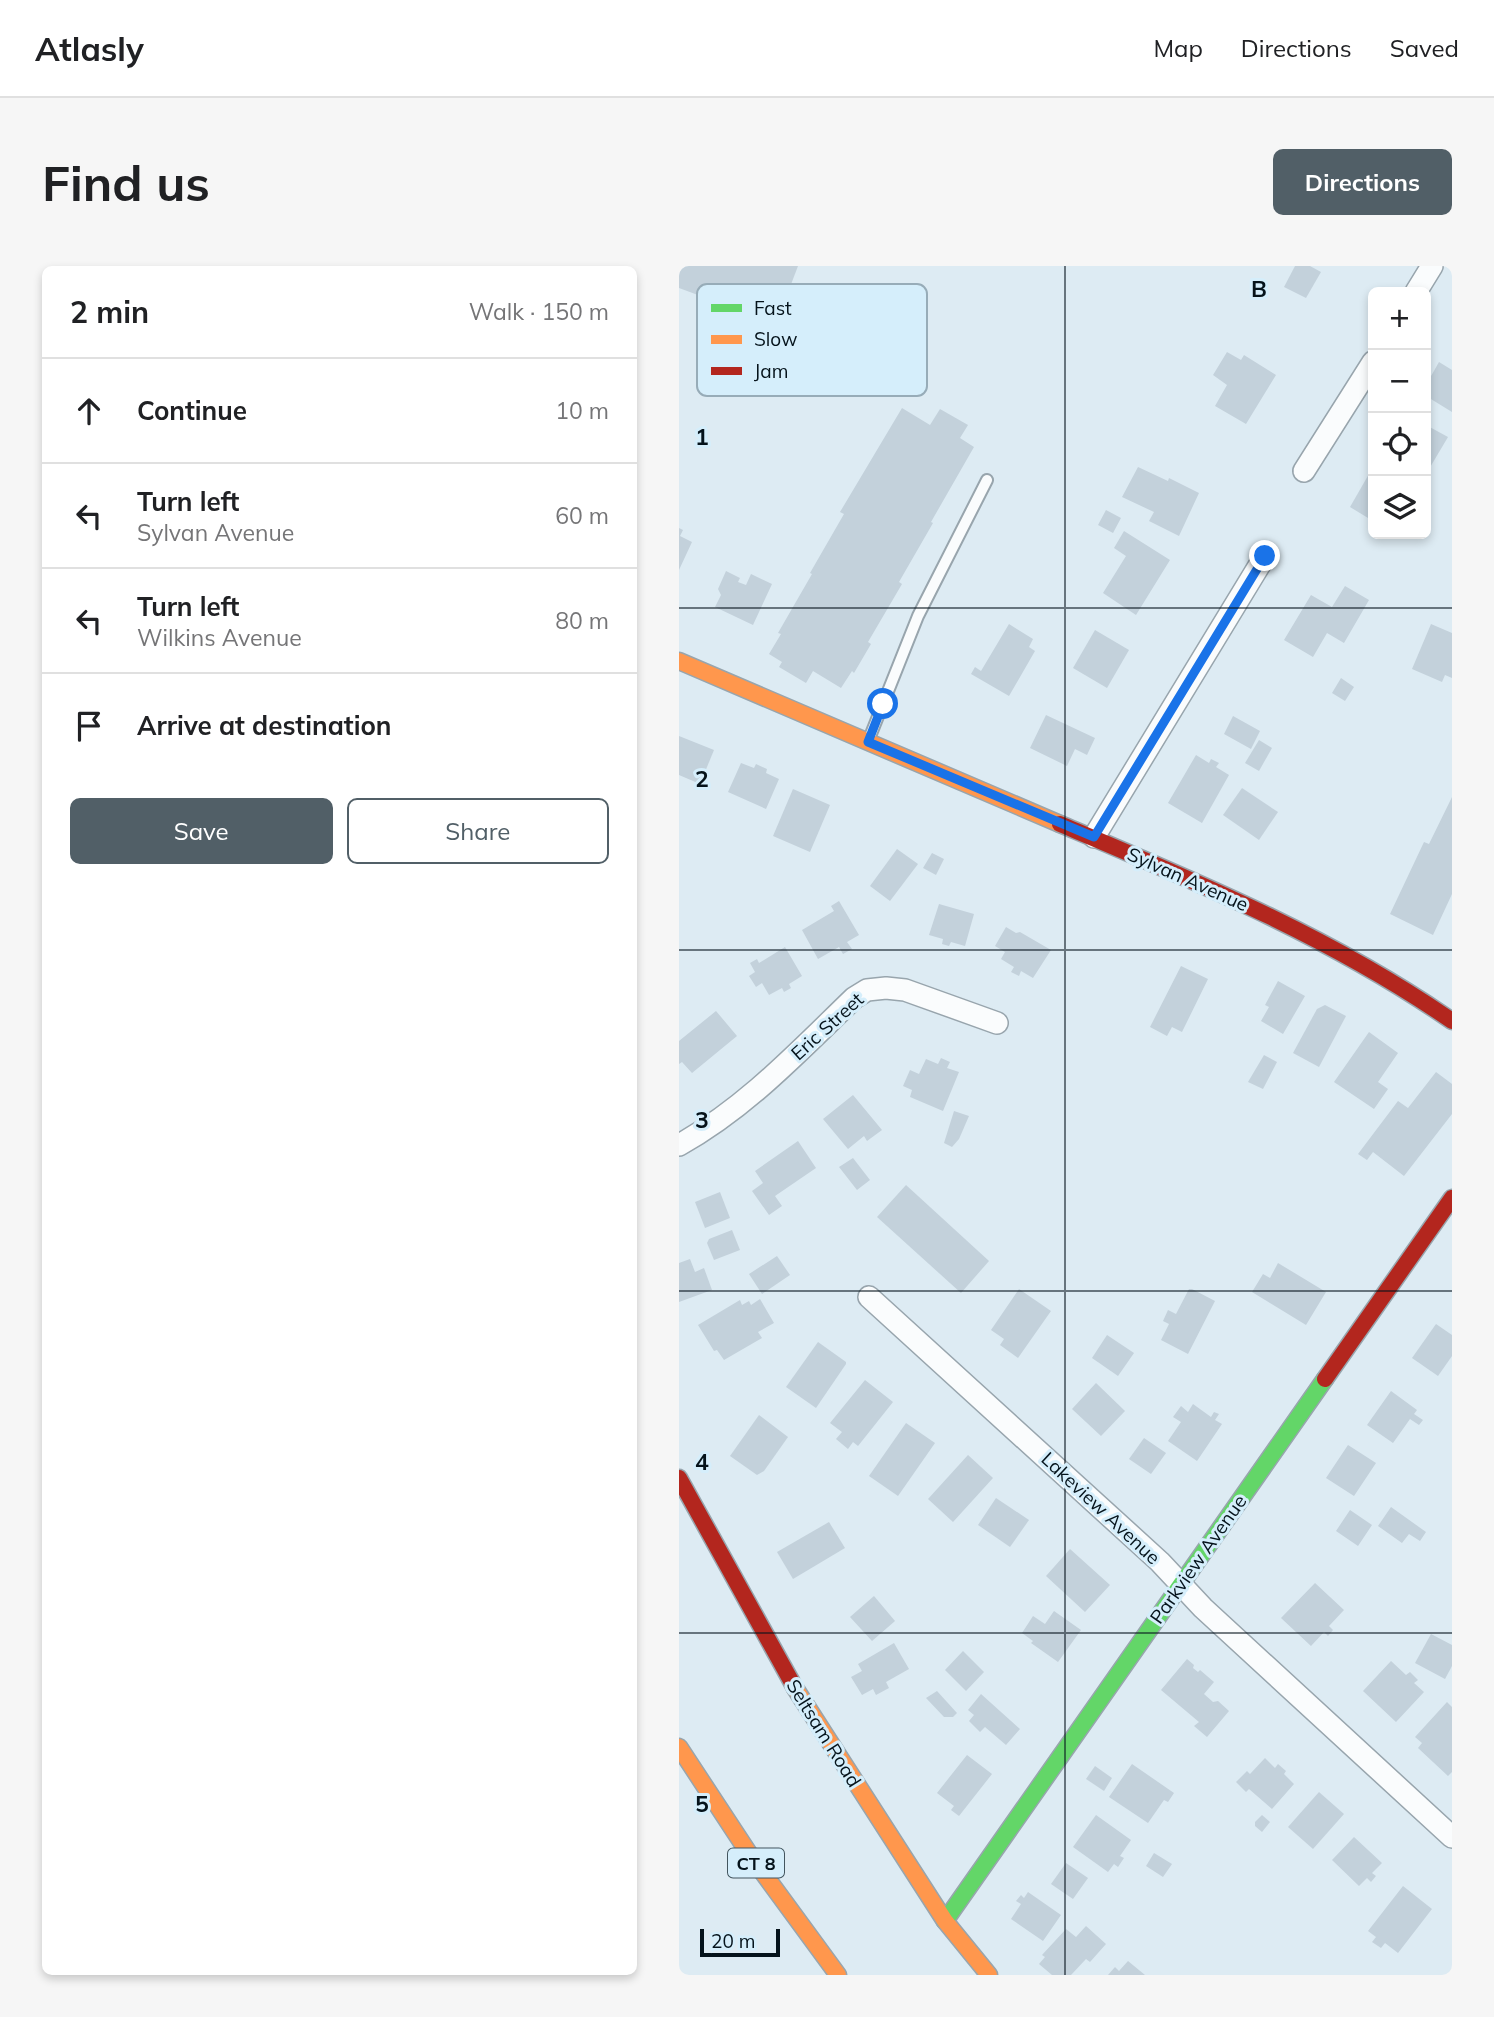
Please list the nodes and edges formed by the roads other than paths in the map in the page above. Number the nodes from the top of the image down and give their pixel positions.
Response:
1 (1432, 266) edge
2 (1419, 287) edge
3 (1368, 370) edge
4 (1304, 471) dead end
5 (987, 480) dead end
6 (1265, 556) dead end
7 (679, 661) edge
8 (868, 742) junction
9 (1094, 837) junction
10 (1452, 1021) edge
11 (997, 1023) dead end
12 (679, 1145) edge
13 (1452, 1198) edge
14 (869, 1297) dead end
15 (679, 1478) edge
16 (1181, 1584) junction
17 (679, 1747) edge
18 (1452, 1837) edge
19 (945, 1921) junction
20 (838, 1975) edge
21 (989, 1975) edge

1 - 2 street
3 - 4 street
5 - 8 lane
6 - 9 street
7 - 8 main road, Sylvan Avenue
8 - 9 main road, Sylvan Avenue
9 - 10 main road, Sylvan Avenue
11 - 12 street, Eric Street
13 - 16 main road, Parkview Avenue
14 - 16 street, Lakeview Avenue
15 - 19 main road, Seltsam Road
16 - 18 street, Lakeview Avenue
16 - 19 main road, Parkview Avenue
17 - 20 main road, CT 8
19 - 21 main road, Seltsam Road

